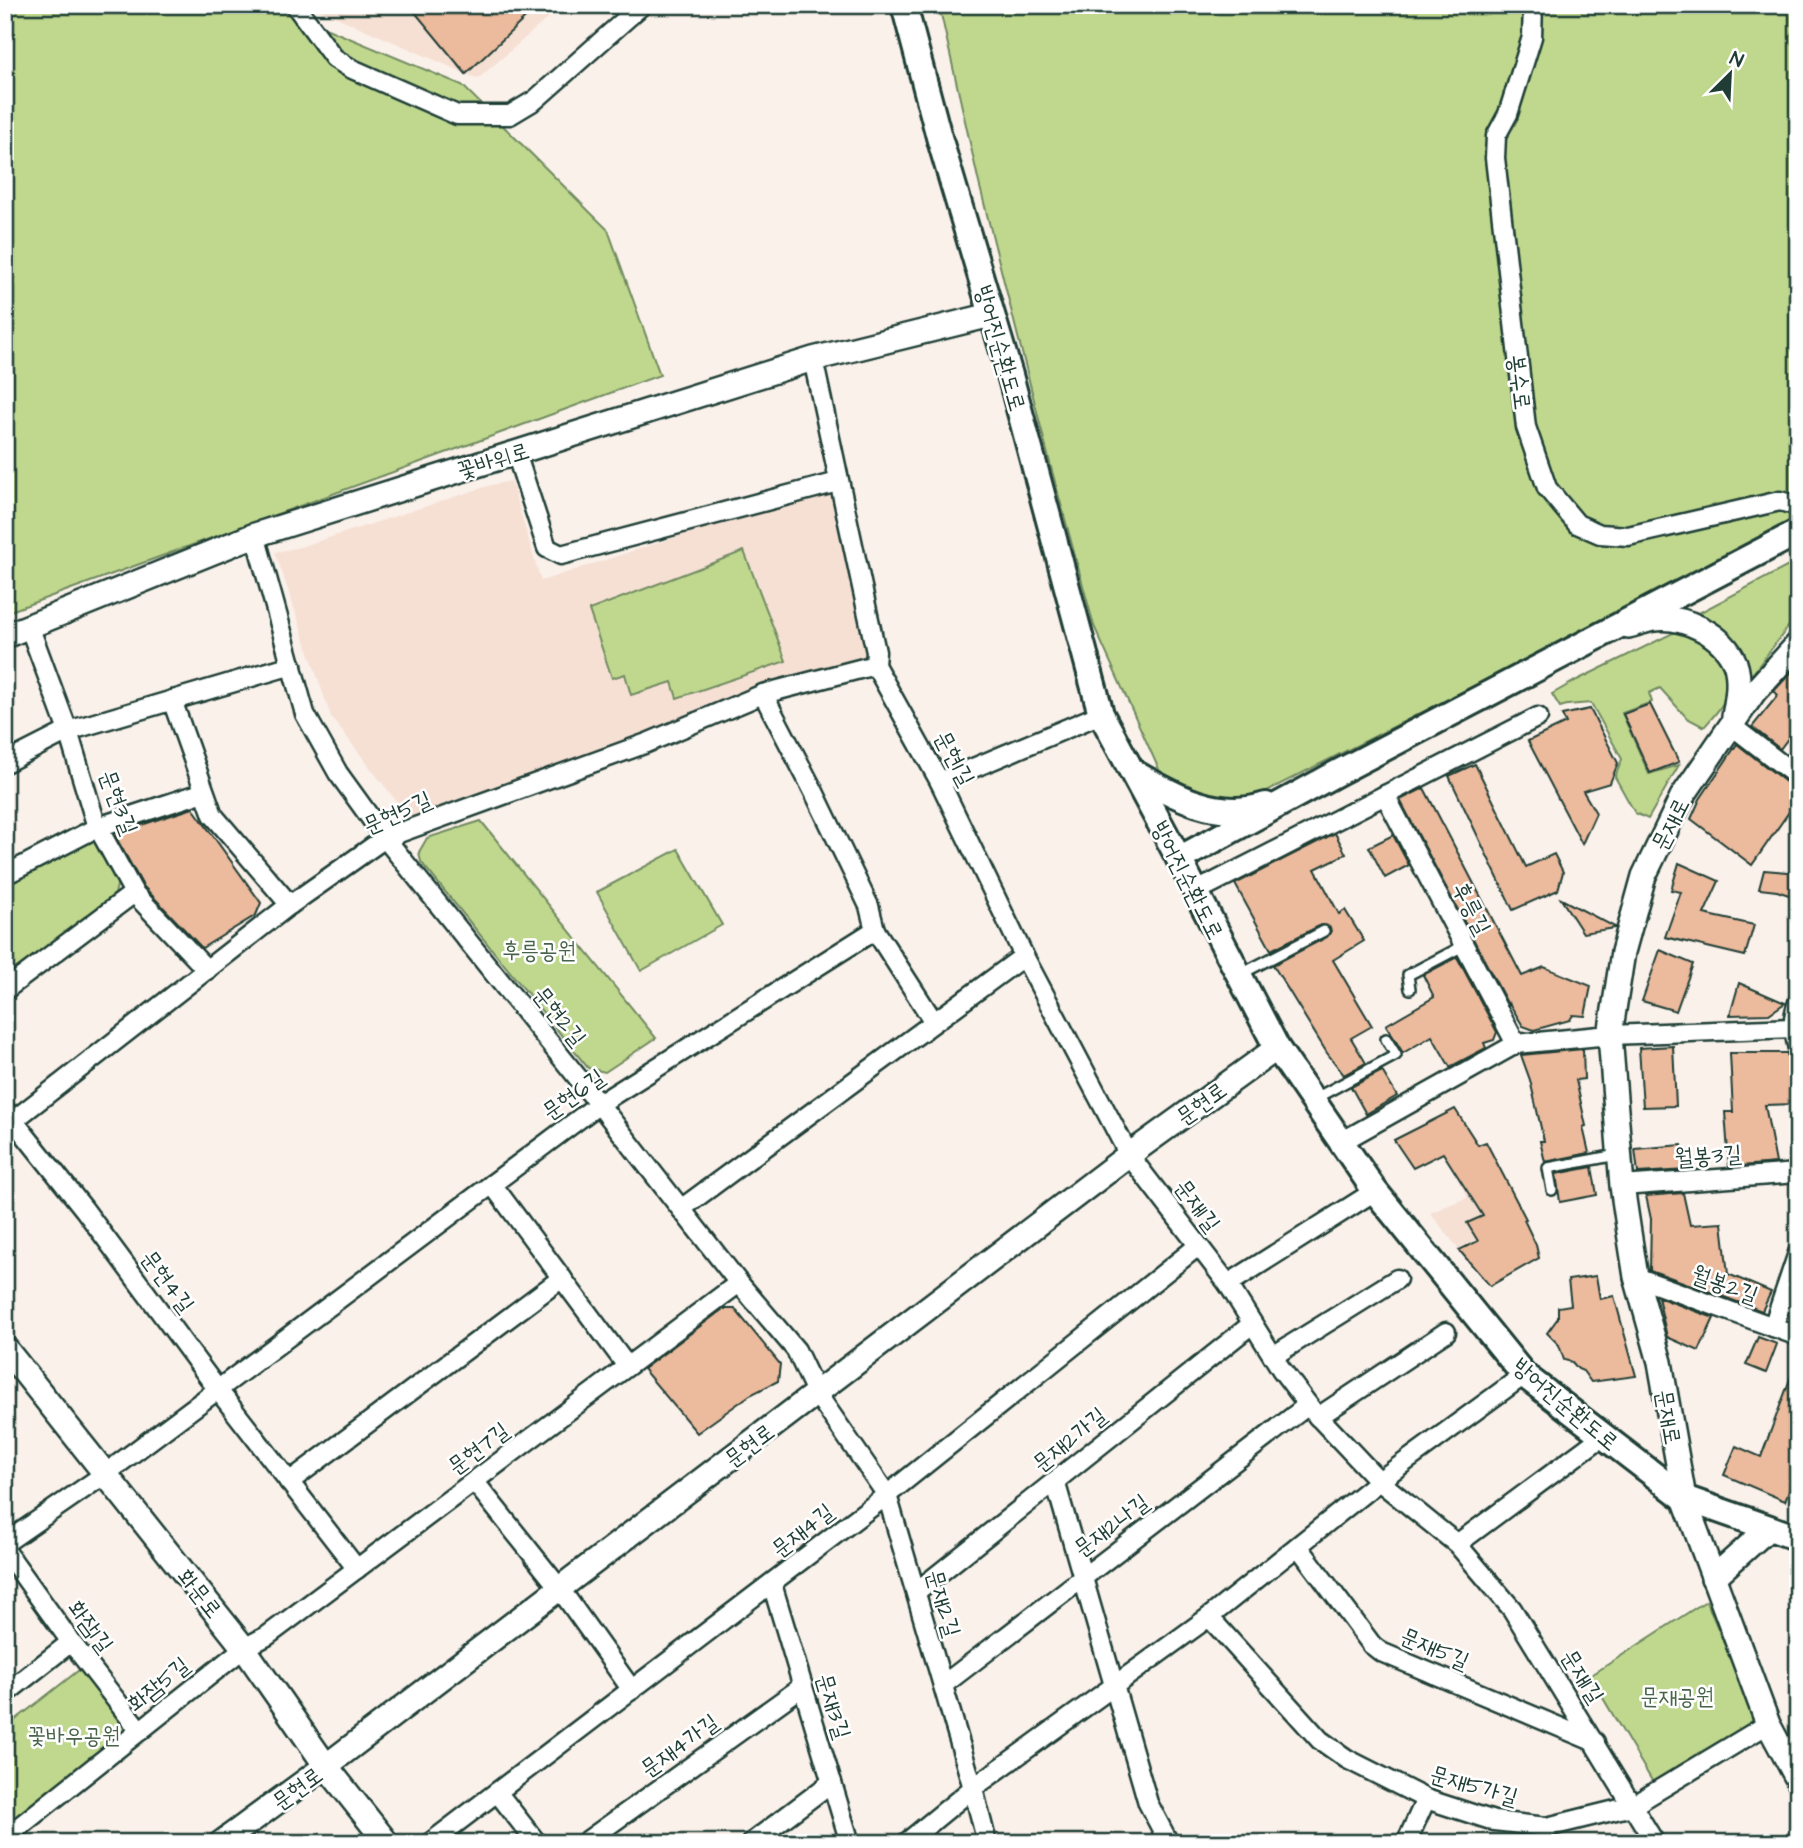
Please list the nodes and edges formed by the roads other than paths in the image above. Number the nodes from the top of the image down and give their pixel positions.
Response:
1 (295, 5) edge
2 (642, 5) edge
3 (904, 5) edge
4 (1533, 5) edge
5 (991, 314) junction
6 (813, 359) junction
7 (516, 453) junction
8 (838, 482) junction
9 (1798, 506) edge
10 (1798, 532) edge
11 (255, 535) junction
12 (29, 626) junction
13 (1606, 632) junction
14 (5, 636) edge
15 (1798, 644) edge
16 (292, 665) junction
17 (875, 665) junction
18 (763, 694) junction
19 (172, 700) junction
20 (1101, 714) junction
21 (1538, 717) dead end
22 (1732, 726) junction
23 (68, 731) junction
24 (5, 763) edge
25 (1132, 772) junction
26 (1798, 777) edge
27 (940, 782) junction
28 (204, 792) junction
29 (1303, 792) junction
30 (1385, 794) junction
31 (98, 827) junction
32 (385, 838) junction
33 (1179, 859) junction
34 (5, 875) edge
35 (1195, 892) junction
36 (134, 893) junction
37 (290, 905) junction
38 (875, 930) junction
39 (1324, 931) dead end
40 (1465, 945) junction
41 (1024, 956) junction
42 (207, 970) junction
43 (1238, 976) junction
44 (1410, 989) dead end
45 (5, 990) edge
46 (1798, 1003) edge
47 (934, 1023) junction
48 (1793, 1028) junction
49 (1611, 1035) junction
50 (1386, 1039) dead end
51 (1516, 1044) junction
52 (1276, 1048) junction
53 (1798, 1049) edge
54 (1312, 1100) junction
55 (599, 1104) junction
56 (8, 1119) edge
57 (1341, 1142) junction
58 (1129, 1154) junction
59 (1619, 1155) junction
60 (1798, 1173) edge
61 (492, 1184) junction
62 (1622, 1186) junction
63 (1552, 1190) dead end
64 (1375, 1192) junction
65 (681, 1209) junction
66 (1198, 1246) junction
67 (1798, 1253) edge
68 (1636, 1277) junction
69 (562, 1278) junction
70 (1397, 1279) dead end
71 (739, 1283) junction
72 (1228, 1284) junction
73 (1252, 1324) junction
74 (1773, 1327) junction
75 (1446, 1332) dead end
76 (1798, 1336) edge
77 (5, 1348) edge
78 (1273, 1356) junction
79 (627, 1366) junction
80 (1524, 1375) junction
81 (218, 1390) junction
82 (817, 1394) junction
83 (1313, 1411) junction
84 (1603, 1436) junction
85 (105, 1474) junction
86 (1055, 1481) junction
87 (1379, 1481) junction
88 (289, 1482) junction
89 (474, 1482) junction
90 (887, 1495) junction
91 (1684, 1498) junction
92 (1769, 1528) junction
93 (1798, 1538) edge
94 (5, 1544) edge
95 (1457, 1544) junction
96 (1297, 1546) junction
97 (5, 1549) edge
98 (357, 1569) junction
99 (1083, 1577) junction
100 (1713, 1577) junction
101 (772, 1584) junction
102 (560, 1589) junction
103 (916, 1592) junction
104 (1209, 1617) junction
105 (71, 1642) junction
106 (244, 1648) junction
107 (943, 1685) junction
108 (803, 1686) junction
109 (1113, 1686) junction
110 (632, 1690) junction
111 (5, 1694) edge
112 (1768, 1724) junction
113 (140, 1731) junction
114 (1595, 1742) junction
115 (326, 1766) junction
116 (1798, 1780) edge
117 (832, 1782) junction
118 (973, 1788) junction
119 (497, 1792) junction
120 (1426, 1799) junction
121 (1632, 1806) junction
122 (5, 1838) edge
123 (221, 1843) edge
124 (387, 1843) edge
125 (430, 1843) edge
126 (537, 1843) edge
127 (584, 1843) edge
128 (751, 1843) edge
129 (850, 1843) edge
130 (906, 1843) edge
131 (987, 1843) edge
132 (1169, 1843) edge
133 (1406, 1843) edge
134 (1655, 1843) edge

1 - 2 street
3 - 5 main road, 방어진순환도로
4 - 9 street, 봉수로
5 - 6 street, 꽃바위로
5 - 20 main road, 방어진순환도로
6 - 7 street, 꽃바위로
6 - 8 street, 문현1길
7 - 8 street
7 - 11 street, 꽃바위로
8 - 17 street, 문현1길
10 - 13 main road
11 - 12 street, 꽃바위로
11 - 16 street, 문현2길
12 - 14 street, 꽃바위로
12 - 23 street, 문현3길
13 - 22 street
13 - 29 main road
15 - 22 street, 문재로
16 - 19 street
16 - 32 street, 문현2길
17 - 18 street, 문현5길
17 - 27 street, 문현1길
18 - 32 street, 문현5길
18 - 38 street
19 - 23 street
19 - 28 street
20 - 25 main road, 방어진순환도로
20 - 27 street
21 - 30 street
22 - 26 street
22 - 49 street, 문재로
23 - 24 street
23 - 31 street, 문현3길
25 - 29 main road
25 - 33 main road, 방어진순환도로
27 - 41 street, 문현1길
28 - 31 street
28 - 37 street
29 - 33 main road
30 - 35 street
30 - 40 street, 후릉길
31 - 34 street
31 - 36 street, 문현3길
32 - 37 street, 문현5길
32 - 55 street, 문현2길
33 - 35 main road, 방어진순환도로
35 - 43 main road, 방어진순환도로
36 - 42 street, 문현3길
36 - 45 street
37 - 42 street, 문현5길
38 - 47 street
38 - 55 street, 문현6길
39 - 43 lane
40 - 44 lane
40 - 51 street, 후릉길
41 - 47 street
41 - 58 street, 문현1길
42 - 56 street, 문현5길
43 - 52 main road, 방어진순환도로
46 - 48 street
47 - 65 street
48 - 49 street
48 - 53 street
49 - 51 street
49 - 59 street, 문재로
50 - 54 lane
51 - 57 street
52 - 54 main road, 방어진순환도로
52 - 58 street, 문현로
54 - 57 main road, 방어진순환도로
55 - 61 street, 문현6길
55 - 65 street, 문현2길
56 - 81 street, 문현4길
57 - 64 main road, 방어진순환도로
58 - 66 street, 문재1길
58 - 82 street, 문현로
59 - 62 street, 문재로
59 - 63 lane
60 - 62 street, 월봉3길
61 - 69 street
61 - 81 street, 문현6길
62 - 68 street, 문재로
64 - 72 street
64 - 80 main road, 방어진순환도로
65 - 71 street, 문현2길
66 - 72 street, 문재1길
66 - 90 street, 문재4길
67 - 74 street
68 - 74 street, 월봉2길
68 - 91 street, 문재로
69 - 79 street
69 - 88 street
70 - 78 street
71 - 79 street, 문현7길
71 - 82 street, 문현2길
72 - 73 street, 문재1길
73 - 78 street, 문재1길
73 - 86 street, 문재2가길
74 - 76 street, 월봉2길
75 - 83 street
77 - 85 street, 화문로
78 - 83 street, 문재1길
79 - 89 street, 문현7길
80 - 84 main road, 방어진순환도로
80 - 87 street
81 - 85 street, 문현6길
81 - 88 street, 문현4길
82 - 90 street, 문재2길
82 - 102 street, 문현로
83 - 87 street, 문재1길
83 - 99 street, 문재2나길
84 - 91 main road, 방어진순환도로
84 - 95 street
85 - 94 street, 문현6길
85 - 106 street, 화문로
86 - 99 street
86 - 103 street, 문재2가길
87 - 95 street, 문재1길
87 - 96 street
88 - 98 street, 문현4길
89 - 98 street, 문현7길
89 - 102 street
90 - 101 street, 문재4길
90 - 103 street, 문재2길
91 - 92 main road, 방어진순환도로
91 - 100 street, 문재로
92 - 93 main road, 방어진순환도로
92 - 100 street
95 - 114 street, 문재1길
96 - 104 street
96 - 114 street, 문재5길
97 - 105 street, 화잠1길
98 - 106 street, 문현7길
99 - 107 street, 문재2나길
99 - 109 street
100 - 112 street, 문재로
101 - 108 street, 문재3길
101 - 110 street, 문재4길
102 - 110 street
102 - 115 street, 문현로
103 - 107 street, 문재2길
104 - 109 street
104 - 120 street, 문재5가길
105 - 111 street
105 - 113 street, 화잠1길
106 - 113 street, 화잠5길
106 - 115 street, 화문로
107 - 118 street, 문재2길
108 - 117 street, 문재3길
108 - 127 street, 문재4가길
109 - 118 street
109 - 132 street
110 - 119 street, 문재4길
112 - 116 street, 문재로
112 - 121 street, 문재5가길
113 - 122 street, 화잠5길
114 - 121 street, 문재1길
115 - 123 street, 문현로
115 - 124 street, 화문로
117 - 128 street
117 - 129 street, 문재3길
118 - 130 street
118 - 131 street, 문재2길
119 - 125 street, 문재4길
119 - 126 street
120 - 121 street, 문재5가길
120 - 133 street
121 - 134 street, 문재1길

